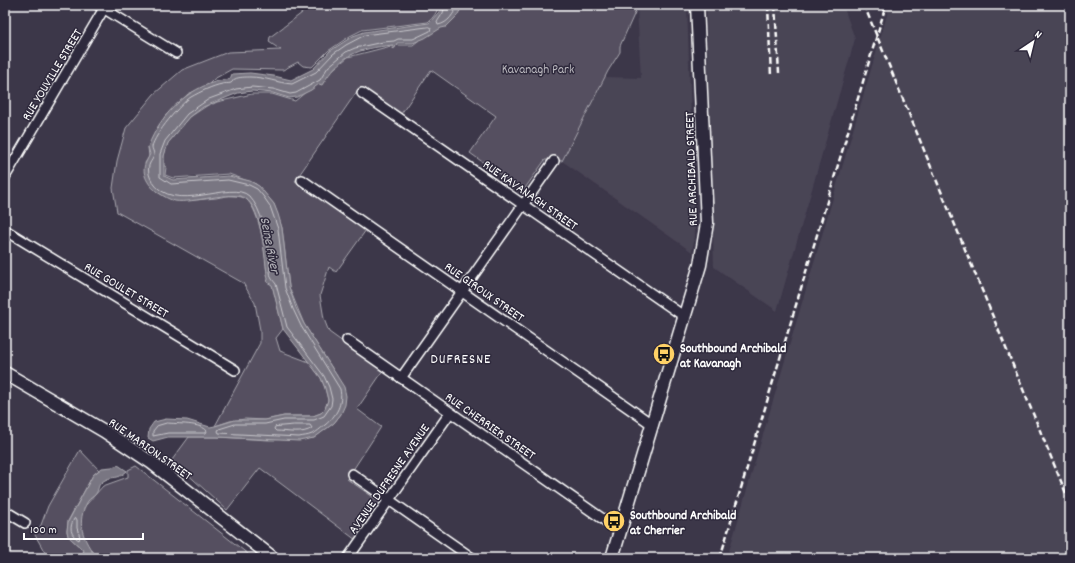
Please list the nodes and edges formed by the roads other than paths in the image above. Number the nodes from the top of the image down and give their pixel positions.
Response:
1 (697, 5) edge
2 (103, 6) edge
3 (176, 53) dead end
4 (362, 93) dead end
5 (554, 161) dead end
6 (5, 177) edge
7 (302, 180) dead end
8 (523, 205) junction
9 (5, 230) edge
10 (462, 291) junction
11 (685, 317) junction
12 (347, 340) dead end
13 (235, 370) dead end
14 (5, 373) edge
15 (400, 378) junction
16 (450, 413) junction
17 (653, 424) junction
18 (352, 474) dead end
19 (389, 500) junction
20 (5, 511) edge
21 (25, 523) dead end
22 (620, 531) junction
23 (274, 558) edge
24 (348, 558) edge
25 (472, 558) edge
26 (612, 558) edge

1 - 11 main road, RUE ARCHIBALD STREET
2 - 3 street
2 - 6 street, RUE YOUVILLE STREET
4 - 8 street, RUE KAVANAGH STREET
5 - 8 street
7 - 10 street, RUE GIROUX STREET
8 - 10 street
8 - 11 street, RUE KAVANAGH STREET
9 - 13 street, RUE GOULET STREET
10 - 15 street
10 - 17 street, RUE GIROUX STREET
11 - 17 main road, RUE ARCHIBALD STREET
12 - 15 street, RUE CHERRIER STREET
14 - 23 main road, RUE MARION STREET
15 - 16 street, RUE CHERRIER STREET
16 - 19 street, AVENUE DUFRESNE AVENUE
16 - 22 street, RUE CHERRIER STREET
17 - 22 main road, RUE ARCHIBALD STREET
18 - 19 street
19 - 24 street, AVENUE DUFRESNE AVENUE
19 - 25 street
20 - 21 street
22 - 26 main road, RUE ARCHIBALD STREET

